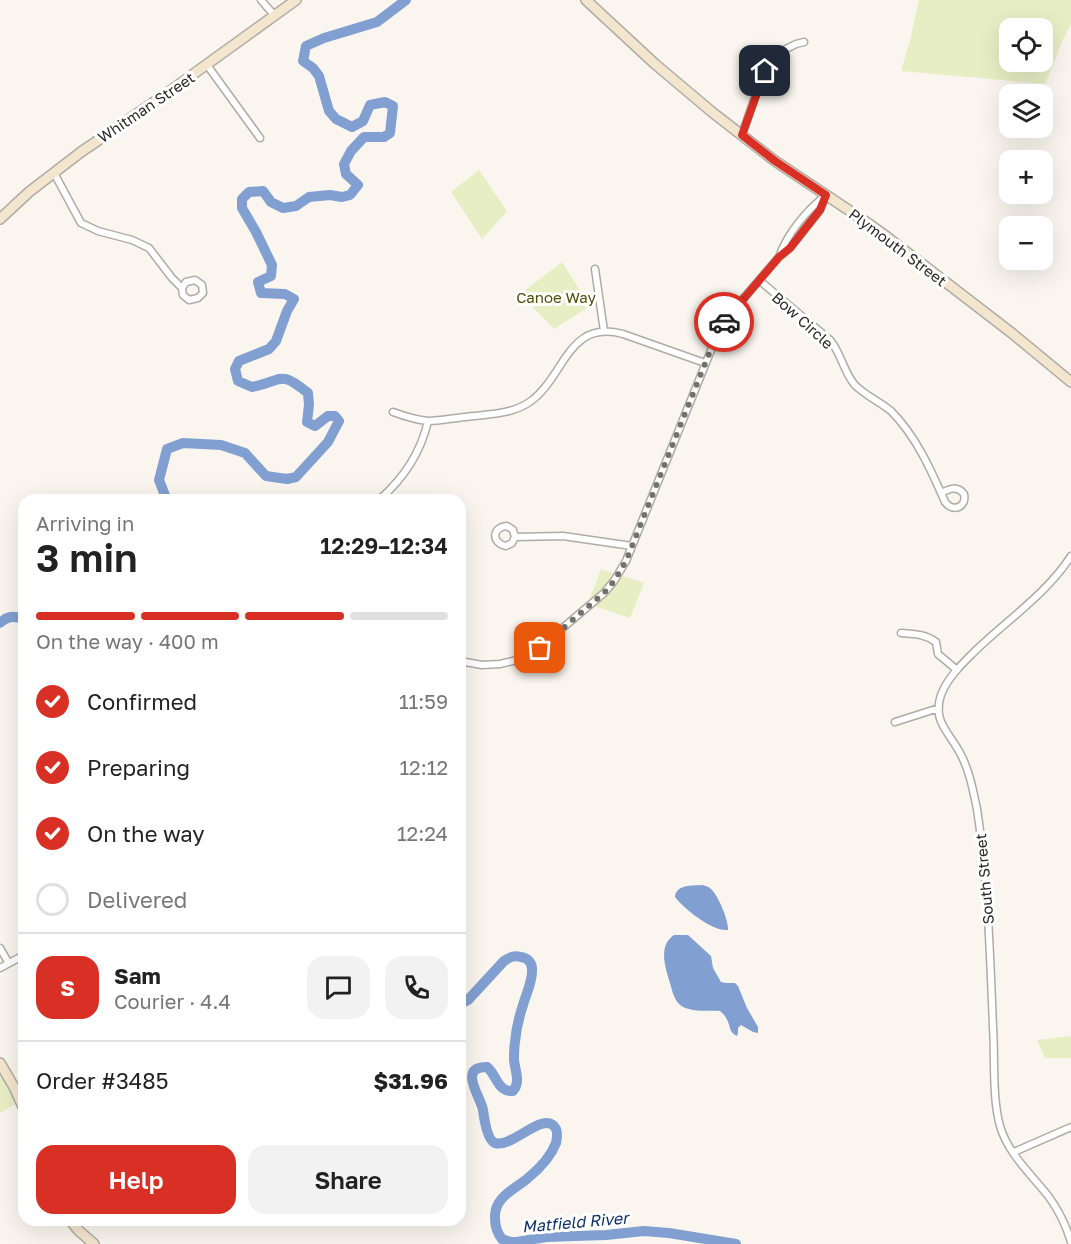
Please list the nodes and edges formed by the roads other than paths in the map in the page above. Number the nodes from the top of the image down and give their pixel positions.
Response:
1 (261, 0) edge
2 (296, 0) edge
3 (586, 0) edge
4 (274, 15) junction
5 (804, 42) dead end
6 (207, 65) junction
7 (742, 135) junction
8 (260, 138) dead end
9 (54, 172) junction
10 (826, 195) junction
11 (0, 219) edge
12 (595, 269) dead end
13 (759, 280) junction
14 (182, 288) dead end
15 (604, 331) junction
16 (705, 363) junction
17 (1071, 382) edge
18 (393, 412) dead end
19 (428, 421) junction
20 (941, 493) dead end
21 (385, 494) edge
22 (515, 537) dead end
23 (632, 546) junction
24 (1071, 556) edge
25 (901, 633) dead end
26 (466, 662) edge
27 (957, 669) junction
28 (939, 708) junction
29 (895, 722) dead end
30 (0, 948) edge
31 (18, 958) edge
32 (8, 962) junction
33 (0, 968) edge
34 (0, 1063) edge
35 (18, 1096) edge
36 (1071, 1127) edge
37 (1014, 1152) junction
38 (75, 1226) edge
39 (1071, 1242) edge
40 (94, 1244) edge

1 - 4 street
2 - 4 main road, Whitman Street
3 - 7 main road, Plymouth Street
4 - 6 main road, Whitman Street
5 - 7 street
6 - 8 street
6 - 9 main road, Whitman Street
7 - 10 main road, Plymouth Street
9 - 11 main road, Whitman Street
9 - 14 street
10 - 13 street
10 - 17 main road, Plymouth Street
12 - 15 street
13 - 16 street
13 - 20 street, Bow Circle
15 - 16 street
15 - 19 street
16 - 23 street
18 - 19 street
19 - 21 street
22 - 23 street
23 - 26 street
24 - 27 street
25 - 27 street
27 - 28 street
28 - 29 street
28 - 37 street, South Street
30 - 32 street
31 - 32 street
32 - 33 street
34 - 35 main road
36 - 37 street
37 - 39 street, South Street
38 - 40 main road

